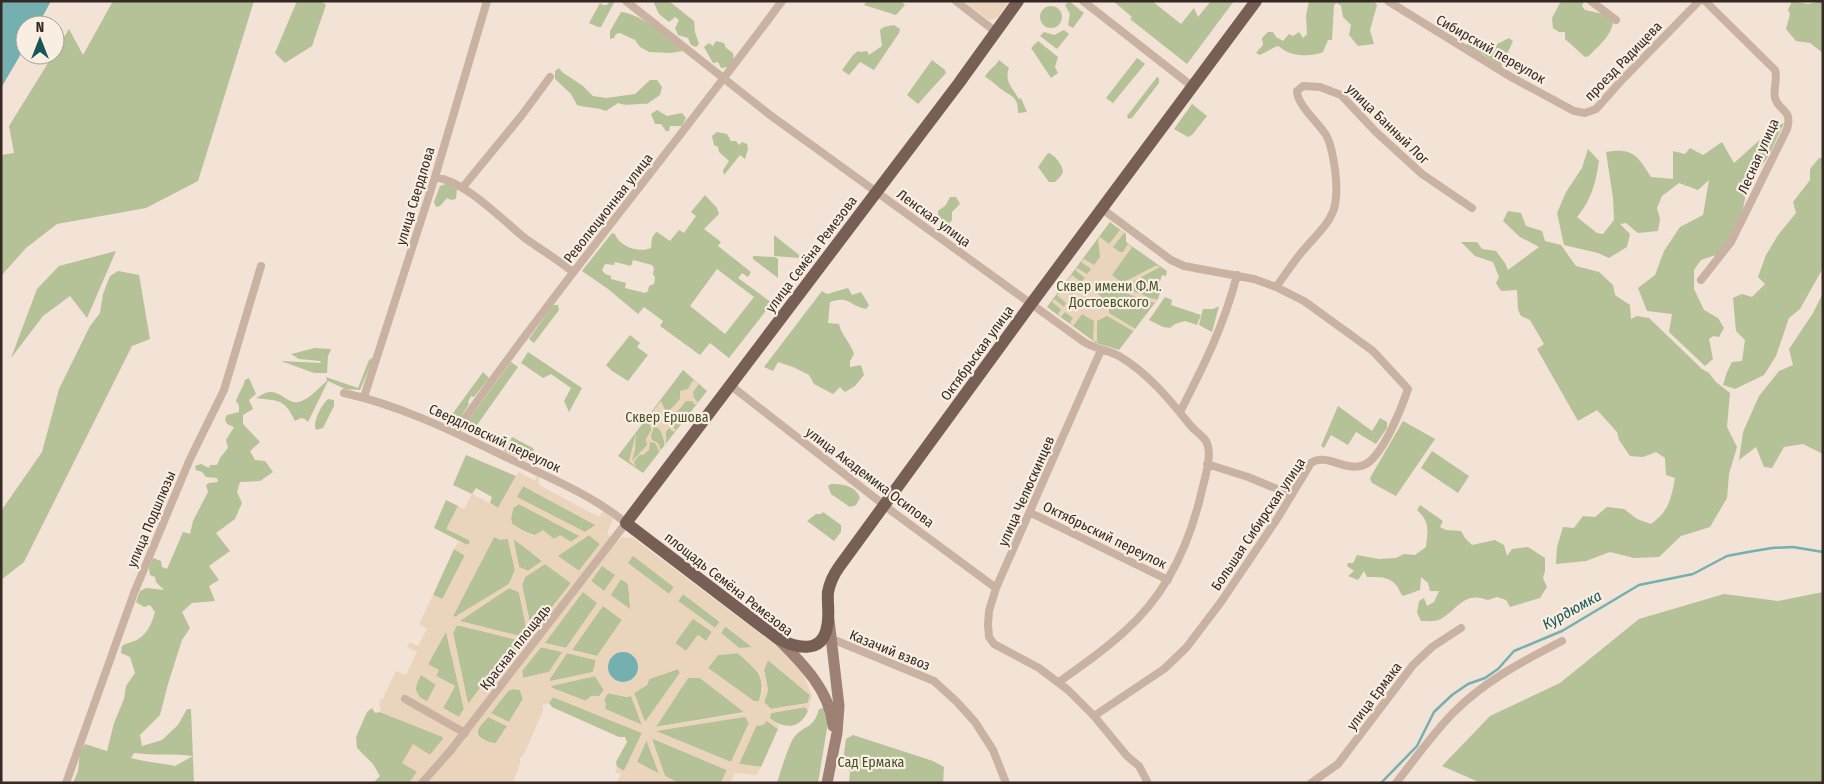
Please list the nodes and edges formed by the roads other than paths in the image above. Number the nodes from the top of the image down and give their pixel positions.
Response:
1 (487, 1) edge
2 (626, 1) edge
3 (782, 1) edge
4 (956, 1) edge
5 (1018, 1) edge
6 (1083, 1) edge
7 (1256, 1) edge
8 (1388, 1) edge
9 (1591, 1) edge
10 (1699, 1) edge
11 (1706, 1) edge
12 (1616, 20) dead end
13 (996, 32) junction
14 (550, 77) dead end
15 (724, 78) junction
16 (1193, 87) junction
17 (1585, 114) joint
18 (435, 177) junction
19 (463, 187) junction
20 (877, 192) junction
21 (1101, 208) junction
22 (1472, 208) dead end
23 (261, 266) dead end
24 (573, 272) junction
25 (1236, 275) junction
26 (1701, 280) dead end
27 (1276, 287) junction
28 (1031, 304) junction
29 (1101, 350) junction
30 (730, 385) junction
31 (344, 393) dead end
32 (364, 397) junction
33 (1180, 412) junction
34 (456, 431) junction
35 (1207, 464) junction
36 (1292, 495) junction
37 (884, 504) junction
38 (1031, 512) junction
39 (626, 523) junction
40 (1168, 580) junction
41 (996, 588) junction
42 (828, 614) junction
43 (1461, 628) dead end
44 (777, 638) junction
45 (832, 640) junction
46 (1562, 641) dead end
47 (1059, 682) junction
48 (404, 699) dead end
49 (1094, 716) junction
50 (465, 733) junction
51 (832, 758) junction
52 (66, 783) edge
53 (422, 783) edge
54 (827, 783) edge
55 (1006, 783) edge
56 (1148, 783) edge
57 (1311, 783) edge
58 (1396, 783) edge

1 - 18 street, улица Свердлова
2 - 15 street, Ленская улица
3 - 15 street, Революционная улица
4 - 13 street
5 - 13 main road, улица Семёна Ремезова
6 - 16 street
7 - 16 main road, Октябрьская улица
8 - 17 street, Сибирский переулок
9 - 12 street
10 - 17 street, проезд Радищева
11 - 26 street, Лесная улица
13 - 20 main road, улица Семёна Ремезова
14 - 19 street
15 - 20 street, Ленская улица
15 - 24 street, Революционная улица
16 - 21 main road, Октябрьская улица
18 - 19 street
18 - 32 street, улица Свердлова
19 - 24 street
20 - 28 street, Ленская улица
20 - 30 main road, улица Семёна Ремезова
21 - 25 street, Большая Сибирская улица
21 - 28 main road, Октябрьская улица
22 - 27 street, улица Банный Лог
23 - 52 street, улица Подшлюзы
24 - 34 street, Революционная улица
25 - 27 street, Большая Сибирская улица
25 - 33 street
27 - 36 street, Большая Сибирская улица
28 - 29 street, Ленская улица
28 - 37 main road, Октябрьская улица
29 - 33 street, Ленская улица
29 - 38 street, улица Челюскинцев
30 - 37 street, улица Академика Осипова
30 - 39 main road, улица Семёна Ремезова
31 - 32 street, Свердловский переулок
32 - 34 street, Свердловский переулок
33 - 35 street, Ленская улица
34 - 39 street, Свердловский переулок
35 - 36 street
35 - 40 street, Ленская улица
36 - 49 street, Большая Сибирская улица
37 - 41 street, улица Академика Осипова
37 - 42 main road, Октябрьская улица
38 - 40 street, Октябрьский переулок
38 - 41 street, улица Челюскинцев
39 - 44 main road, площадь Семёна Ремезова
39 - 50 street, Красная площадь
40 - 47 street, Ленская улица
41 - 47 street, улица Челюскинцев
42 - 44 main road
42 - 45 main road, Октябрьская улица
43 - 57 street, улица Ермака
44 - 51 main road, площадь Семёна Ремезова
45 - 51 main road, Октябрьская улица
45 - 55 street, Казачий взвоз
46 - 58 street
47 - 49 street
48 - 50 street
49 - 56 street
50 - 53 street, Красная площадь
51 - 54 main road

